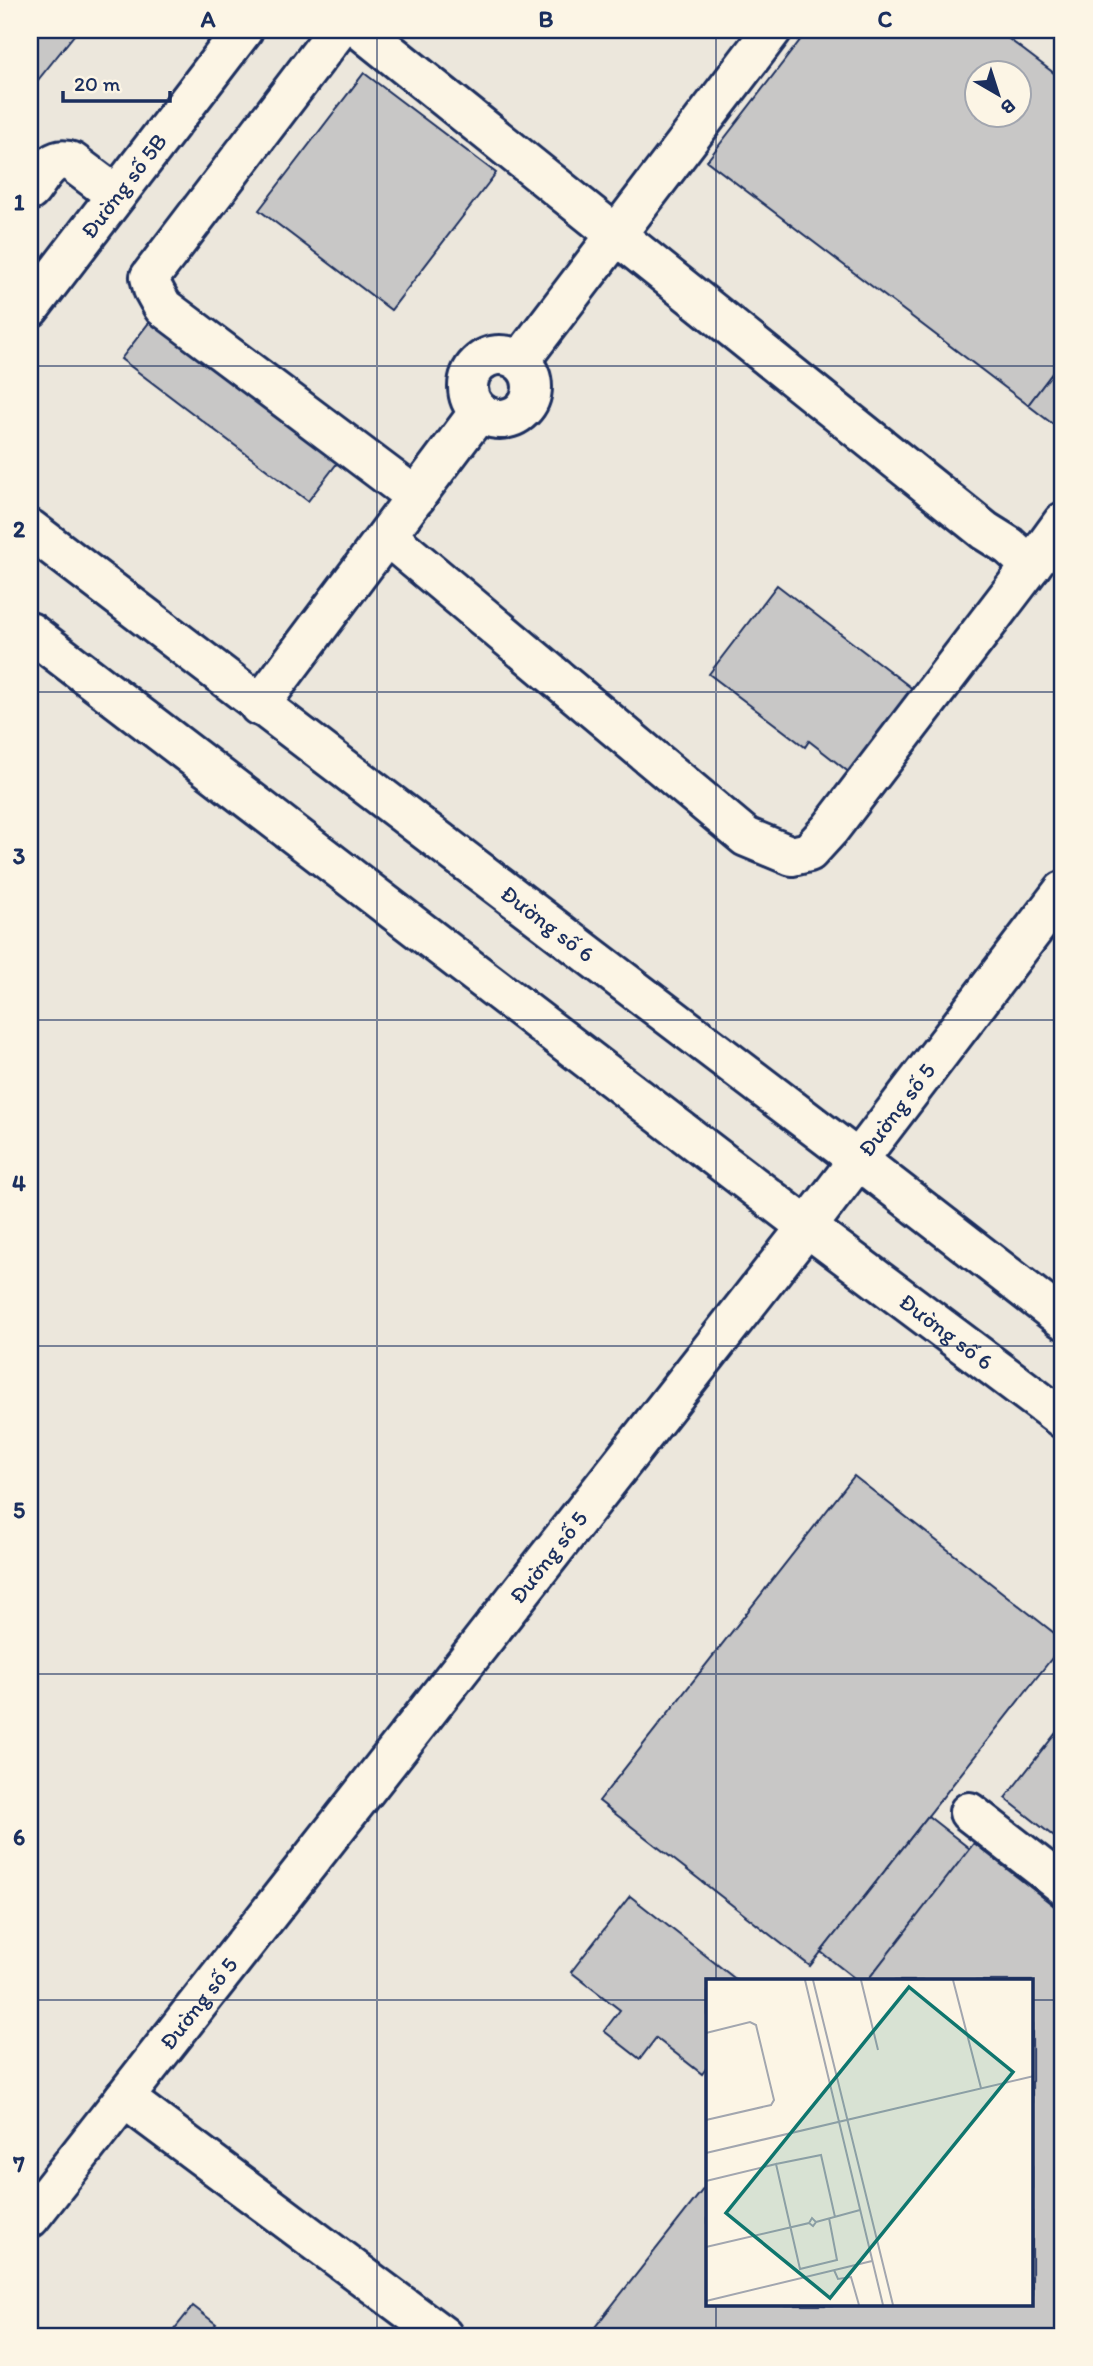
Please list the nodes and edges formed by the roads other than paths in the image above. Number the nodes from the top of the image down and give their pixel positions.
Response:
1 (243, 30) edge
2 (338, 30) edge
3 (361, 30) edge
4 (772, 30) edge
5 (30, 191) edge
6 (116, 195) junction
7 (617, 234) junction
8 (30, 308) edge
9 (416, 497) junction
10 (1063, 522) edge
11 (30, 529) edge
12 (387, 536) junction
13 (1031, 566) junction
14 (30, 632) edge
15 (259, 706) junction
16 (1063, 891) edge
17 (858, 1160) junction
18 (807, 1227) junction
19 (1063, 1319) edge
20 (1063, 1419) edge
21 (969, 1812) dead end
22 (1063, 1885) edge
23 (124, 2098) junction
24 (30, 2218) edge
25 (443, 2336) edge

1 - 6 street, Đường số 5B
2 - 9 street
3 - 7 street
4 - 7 street
5 - 6 street
6 - 8 street, Đường số 5B
7 - 9 street
7 - 13 street
9 - 12 street
10 - 13 street
11 - 15 street, Đường số 6
12 - 13 street
12 - 15 street
14 - 18 street, Đường số 6
15 - 17 street, Đường số 6
16 - 17 street, Đường số 5
17 - 18 street, Đường số 5
17 - 19 street, Đường số 6
18 - 20 street, Đường số 6
18 - 23 street, Đường số 5
21 - 22 street
23 - 24 street, Đường số 5
23 - 25 street

